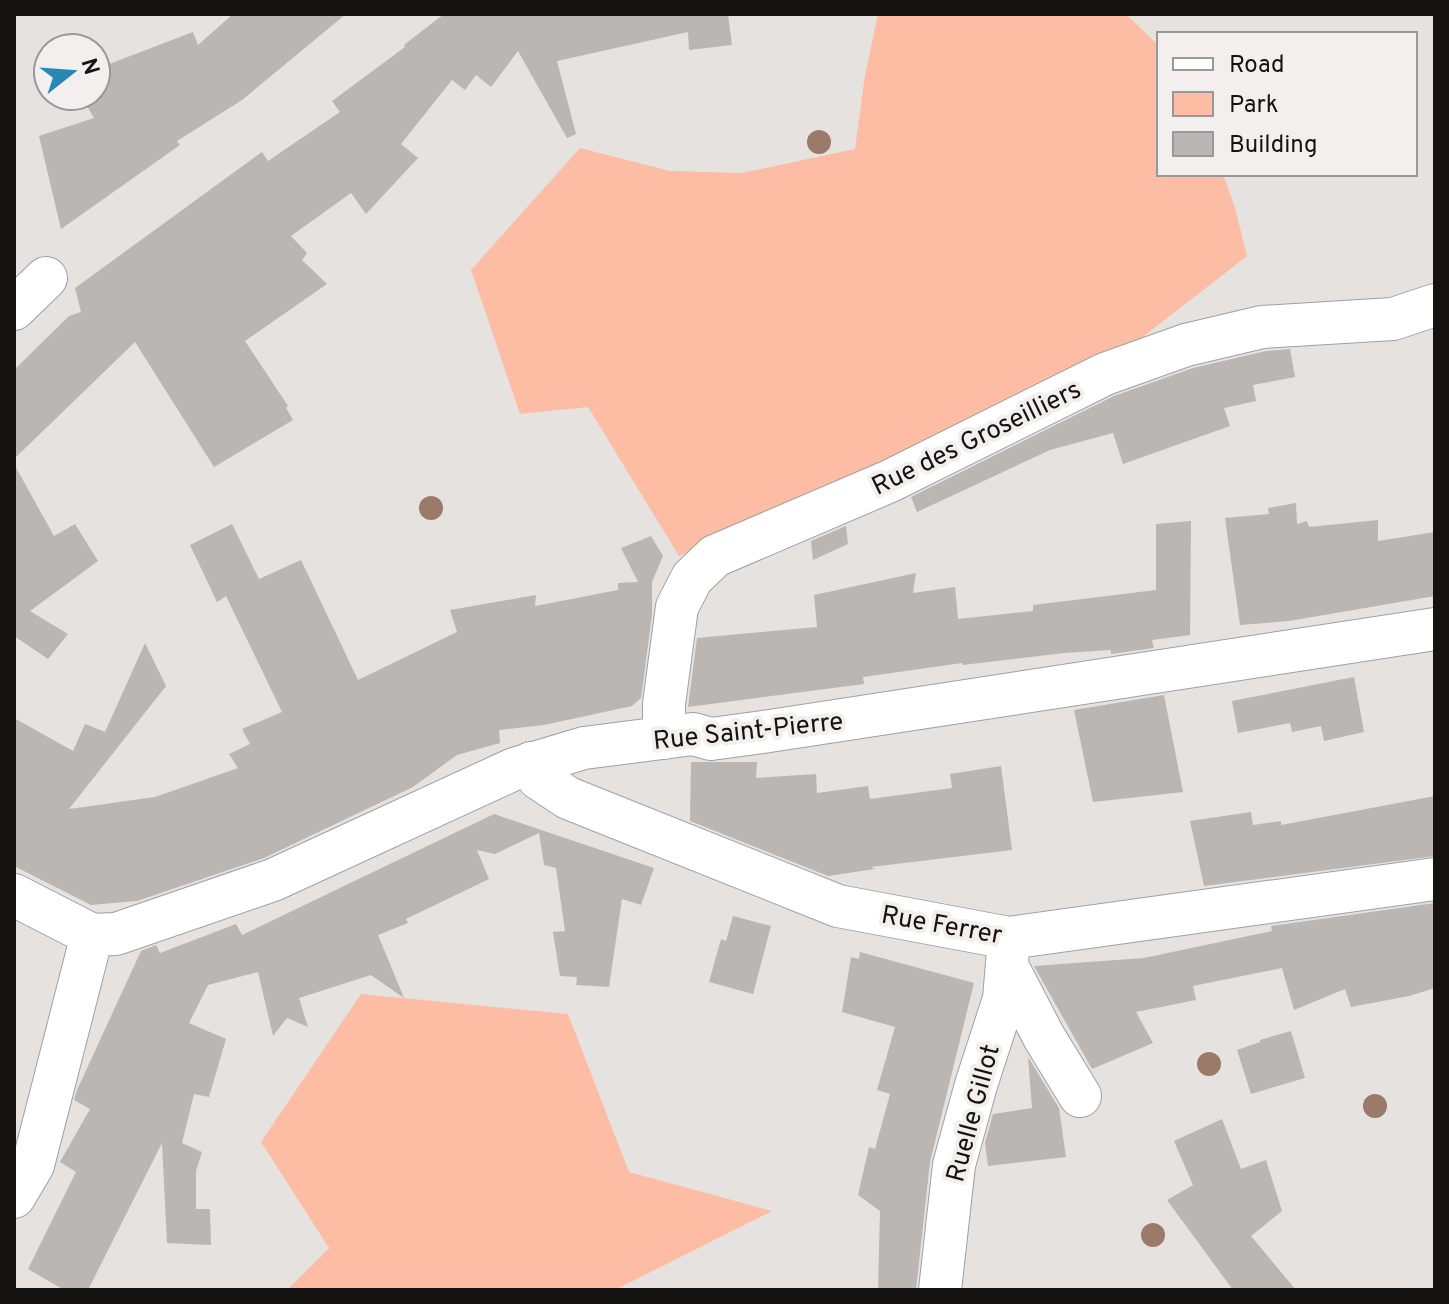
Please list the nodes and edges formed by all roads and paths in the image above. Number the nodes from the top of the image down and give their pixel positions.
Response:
1 (46, 278) dead end
2 (1435, 305) edge
3 (14, 309) edge
4 (1435, 629) edge
5 (664, 738) junction
6 (531, 763) junction
7 (1435, 879) edge
8 (14, 895) edge
9 (92, 935) junction
10 (1008, 952) junction
11 (1080, 1096) dead end
12 (23, 1181) edge
13 (940, 1290) edge

1 - 3 street
2 - 5 street, Rue des Groseilliers
4 - 5 street, Rue Saint-Pierre
5 - 6 street, Rue Saint-Pierre
6 - 9 street, Rue Saint-Pierre
6 - 10 street, Rue Ferrer
7 - 10 street, Rue Ferrer
8 - 9 street
9 - 12 street
10 - 11 street
10 - 13 street, Ruelle Gillot

